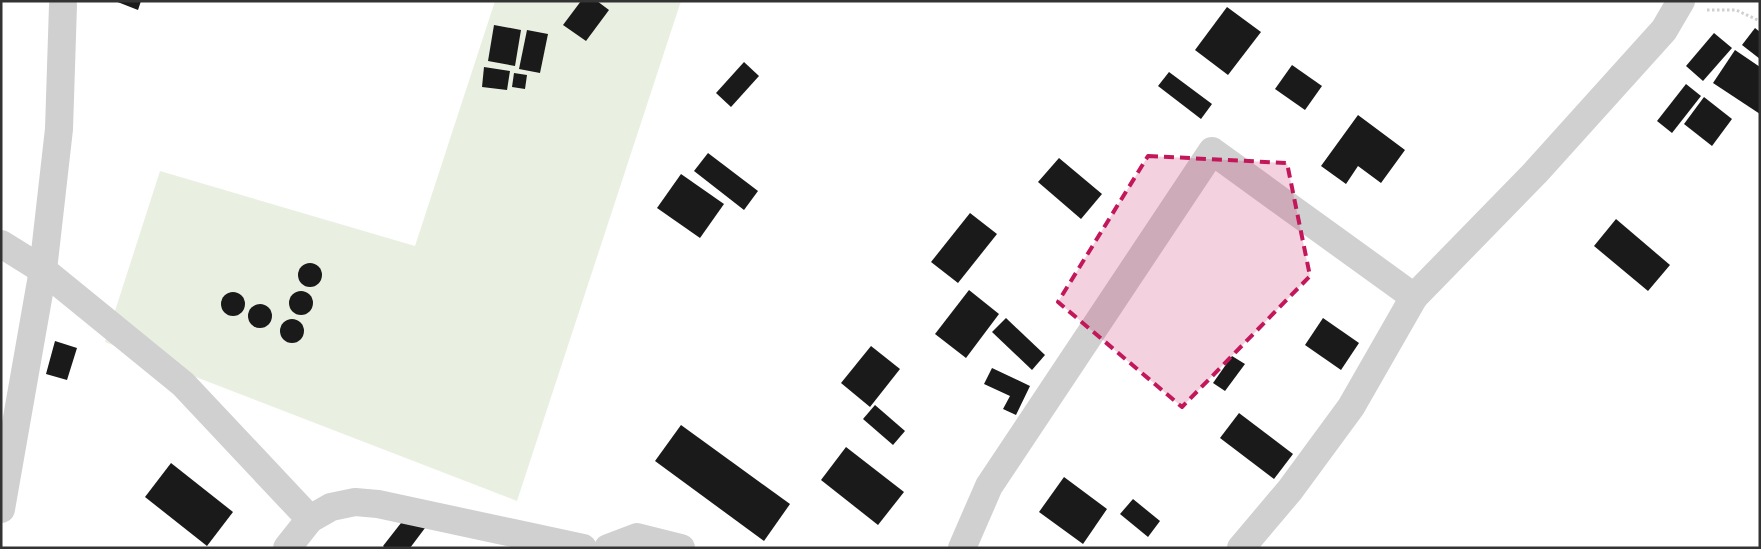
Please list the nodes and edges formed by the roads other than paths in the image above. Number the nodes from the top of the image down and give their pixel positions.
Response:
1 (63, 5) dead end
2 (1691, 7) edge
3 (1, 244) edge
4 (43, 270) junction
5 (1414, 297) junction
6 (1, 508) edge
7 (310, 519) junction
8 (287, 548) edge
9 (583, 548) edge
10 (608, 548) edge
11 (681, 548) edge
12 (962, 548) edge
13 (1241, 548) edge

1 - 4 street
2 - 5 street
3 - 4 street
4 - 6 street
4 - 7 street
5 - 12 street
5 - 13 street
7 - 8 street
7 - 9 street
10 - 11 street

